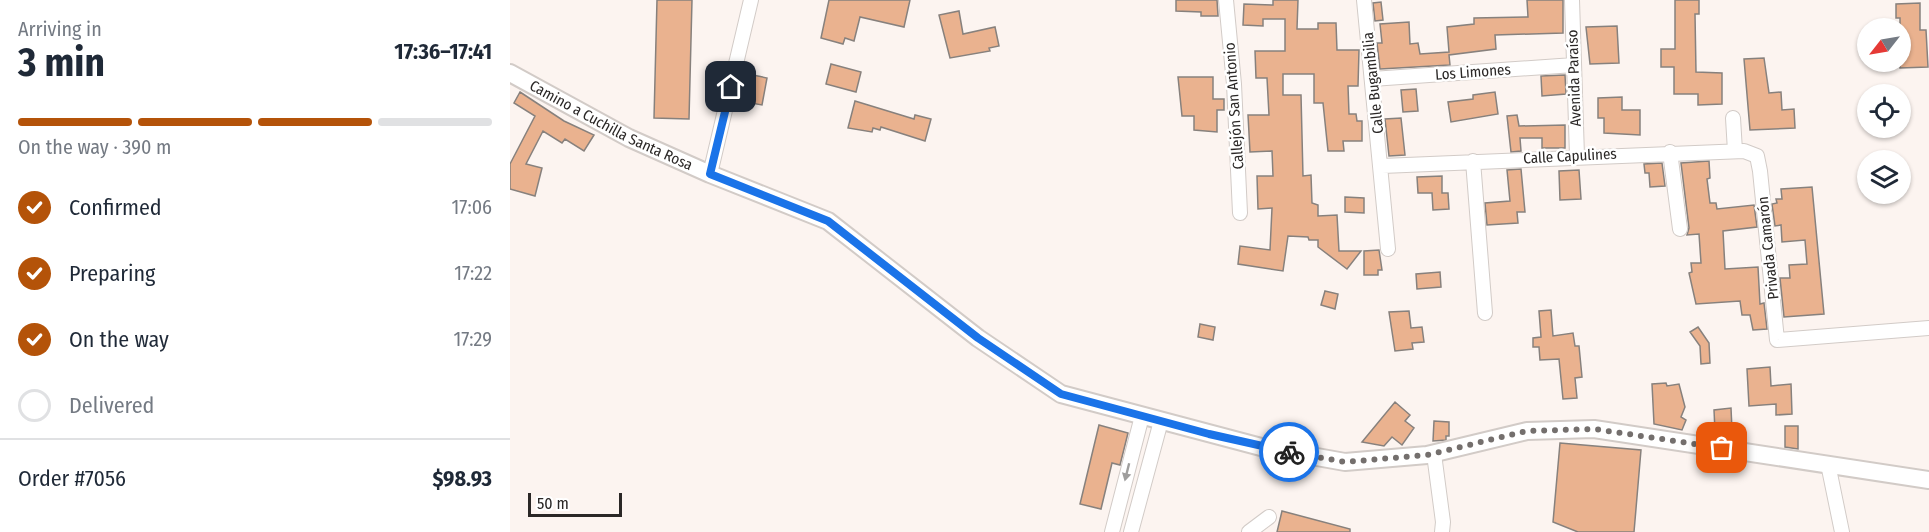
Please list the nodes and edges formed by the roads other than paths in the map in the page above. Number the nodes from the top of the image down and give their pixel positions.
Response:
1 (751, 0) edge
2 (1226, 0) edge
3 (1364, 0) edge
4 (1572, 0) edge
5 (1574, 65) junction
6 (510, 73) edge
7 (1372, 79) junction
8 (1733, 118) dead end
9 (1735, 151) junction
10 (1670, 152) junction
11 (1577, 156) junction
12 (1757, 156) joint
13 (1473, 161) junction
14 (1382, 166) junction
15 (710, 174) junction
16 (1240, 213) dead end
17 (1680, 229) dead end
18 (1388, 249) dead end
19 (1485, 313) dead end
20 (1929, 328) edge
21 (1142, 416) junction
22 (1161, 421) junction
23 (1434, 454) junction
24 (1828, 464) junction
25 (1929, 480) edge
26 (1269, 517) dead end
27 (1112, 532) edge
28 (1131, 532) edge
29 (1249, 532) edge
30 (1442, 532) edge
31 (1842, 532) edge

1 - 15 street
2 - 16 street, Callejón San Antonio
3 - 7 street, Calle Bugambilia
4 - 5 street, Avenida Paraíso
5 - 7 street, Los Limones
5 - 11 street, Avenida Paraíso
6 - 15 street, Camino a Cuchilla Santa Rosa
7 - 14 street, Calle Bugambilia
8 - 9 street
9 - 10 street, Calle Capulines
9 - 12 street, Calle Capulines
10 - 11 street, Calle Capulines
10 - 17 street
11 - 13 street, Calle Capulines
12 - 20 street, Privada Camarón
13 - 14 street, Calle Capulines
13 - 19 street
14 - 18 street, Calle Bugambilia
15 - 21 street, Camino a Cuchilla Santa Rosa
21 - 22 street, Camino a Cuchilla Santa Rosa
21 -> 27 street
22 - 23 street, Camino a Cuchilla Santa Rosa
22 - 28 street
23 - 24 street, Camino a Cuchilla Santa Rosa
23 - 30 street
24 - 25 street, Camino a Cuchilla Santa Rosa
24 - 31 street
26 - 29 street

